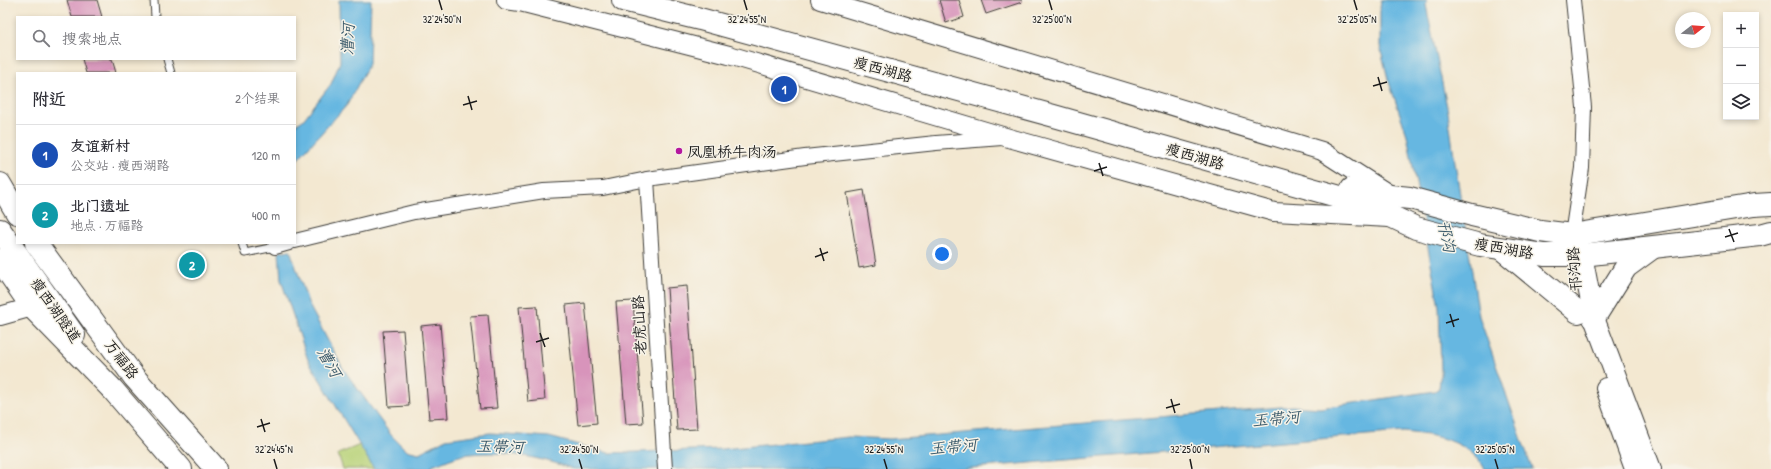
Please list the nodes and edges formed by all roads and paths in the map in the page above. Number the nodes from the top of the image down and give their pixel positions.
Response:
1 (154, 0) edge
2 (506, 0) edge
3 (622, 0) edge
4 (677, 0) edge
5 (820, 0) edge
6 (1574, 0) edge
7 (154, 16) edge
8 (167, 60) edge
9 (171, 72) edge
10 (1009, 138) junction
11 (647, 179) junction
12 (0, 184) edge
13 (1401, 197) junction
14 (1765, 202) edge
15 (16, 211) edge
16 (1394, 218) junction
17 (1767, 234) edge
18 (296, 241) edge
19 (3, 244) edge
20 (37, 244) edge
21 (242, 244) edge
22 (286, 244) edge
23 (275, 247) joint
24 (1654, 247) junction
25 (1501, 248) junction
26 (1575, 249) junction
27 (32, 307) junction
28 (1586, 315) junction
29 (0, 316) edge
30 (113, 390) junction
31 (181, 469) edge
32 (216, 469) edge
33 (665, 469) edge
34 (1635, 469) edge
35 (1651, 469) edge

1 - 7 lane
2 - 10 street
3 - 16 main road, 瘦西湖路
4 - 13 main road, 瘦西湖路
5 - 13 street
6 - 26 street
8 - 9 lane
10 - 11 street
10 - 16 street
11 - 18 street
11 - 33 street, 老虎山路
12 - 15 main road
13 - 26 main road, 瘦西湖路
14 - 26 main road, 瘦西湖路
16 - 25 main road, 瘦西湖路
17 - 24 main road, 瘦西湖路
19 - 27 main road, 万福路
19 - 30 main road, 瘦西湖隧道
20 - 32 main road, 万福路
21 - 23 lane
22 - 23 street
24 - 26 main road, 瘦西湖路
24 - 28 main road
25 - 26 main road, 瘦西湖路
25 - 28 main road
26 - 28 main road, 邗沟路
27 - 29 street
27 - 30 main road, 万福路
28 - 34 main road, 邗沟路
28 - 35 main road, 邗沟路
30 - 31 main road, 万福路

